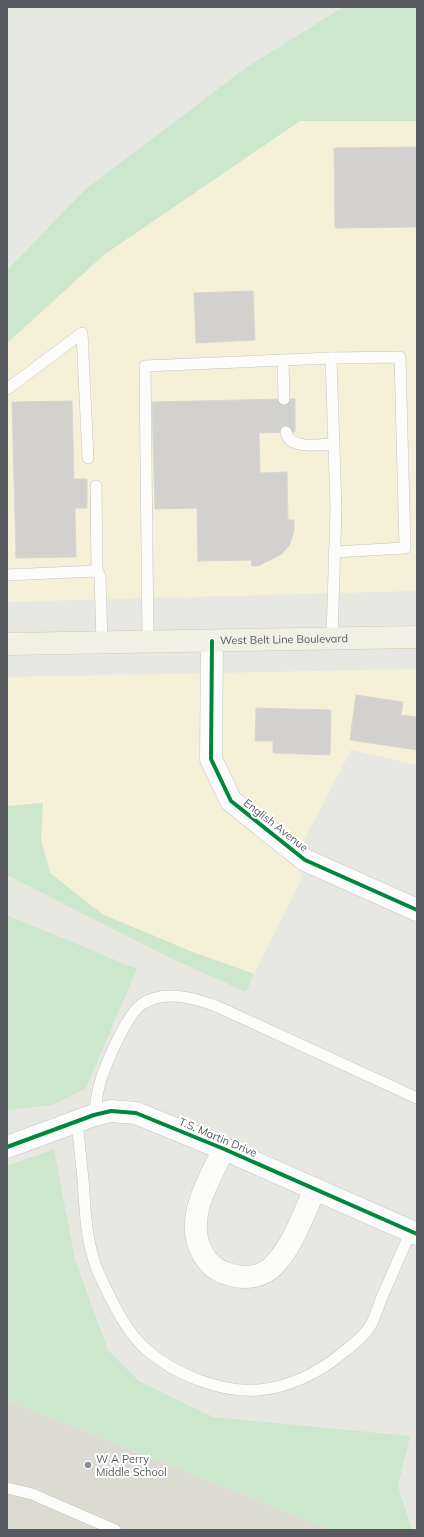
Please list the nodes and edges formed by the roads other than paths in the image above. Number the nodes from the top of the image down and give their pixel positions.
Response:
1 (331, 358) junction
2 (283, 360) junction
3 (7, 389) edge
4 (284, 399) dead end
5 (286, 432) dead end
6 (334, 444) junction
7 (88, 458) dead end
8 (96, 486) dead end
9 (334, 552) junction
10 (97, 571) junction
11 (7, 574) edge
12 (417, 636) edge
13 (332, 638) junction
14 (212, 641) junction
15 (102, 642) junction
16 (148, 642) junction
17 (7, 644) edge
18 (417, 910) edge
19 (417, 1098) edge
20 (86, 1118) junction
21 (7, 1147) edge
22 (224, 1149) junction
23 (315, 1189) junction
24 (414, 1232) edge
25 (7, 1488) edge
26 (115, 1530) edge

1 - 2 lane
1 - 6 lane
1 - 9 lane
2 - 4 lane
2 - 16 lane
3 - 7 lane
5 - 6 lane
6 - 9 lane
8 - 10 lane
9 - 13 lane
10 - 11 lane
10 - 15 lane
12 - 13 main road, West Belt Line Boulevard
13 - 14 main road, West Belt Line Boulevard
14 - 16 main road, West Belt Line Boulevard
14 - 18 street, English Avenue
15 - 16 main road, West Belt Line Boulevard
15 - 17 main road, West Belt Line Boulevard
19 - 20 lane
20 - 21 street, T.S. Martin Drive
20 - 22 street, T.S. Martin Drive
20 - 24 lane
22 - 23 street, T.S. Martin Drive
22 - 23 street, T.S. Martin Drive
23 - 24 street, T.S. Martin Drive
25 - 26 lane

